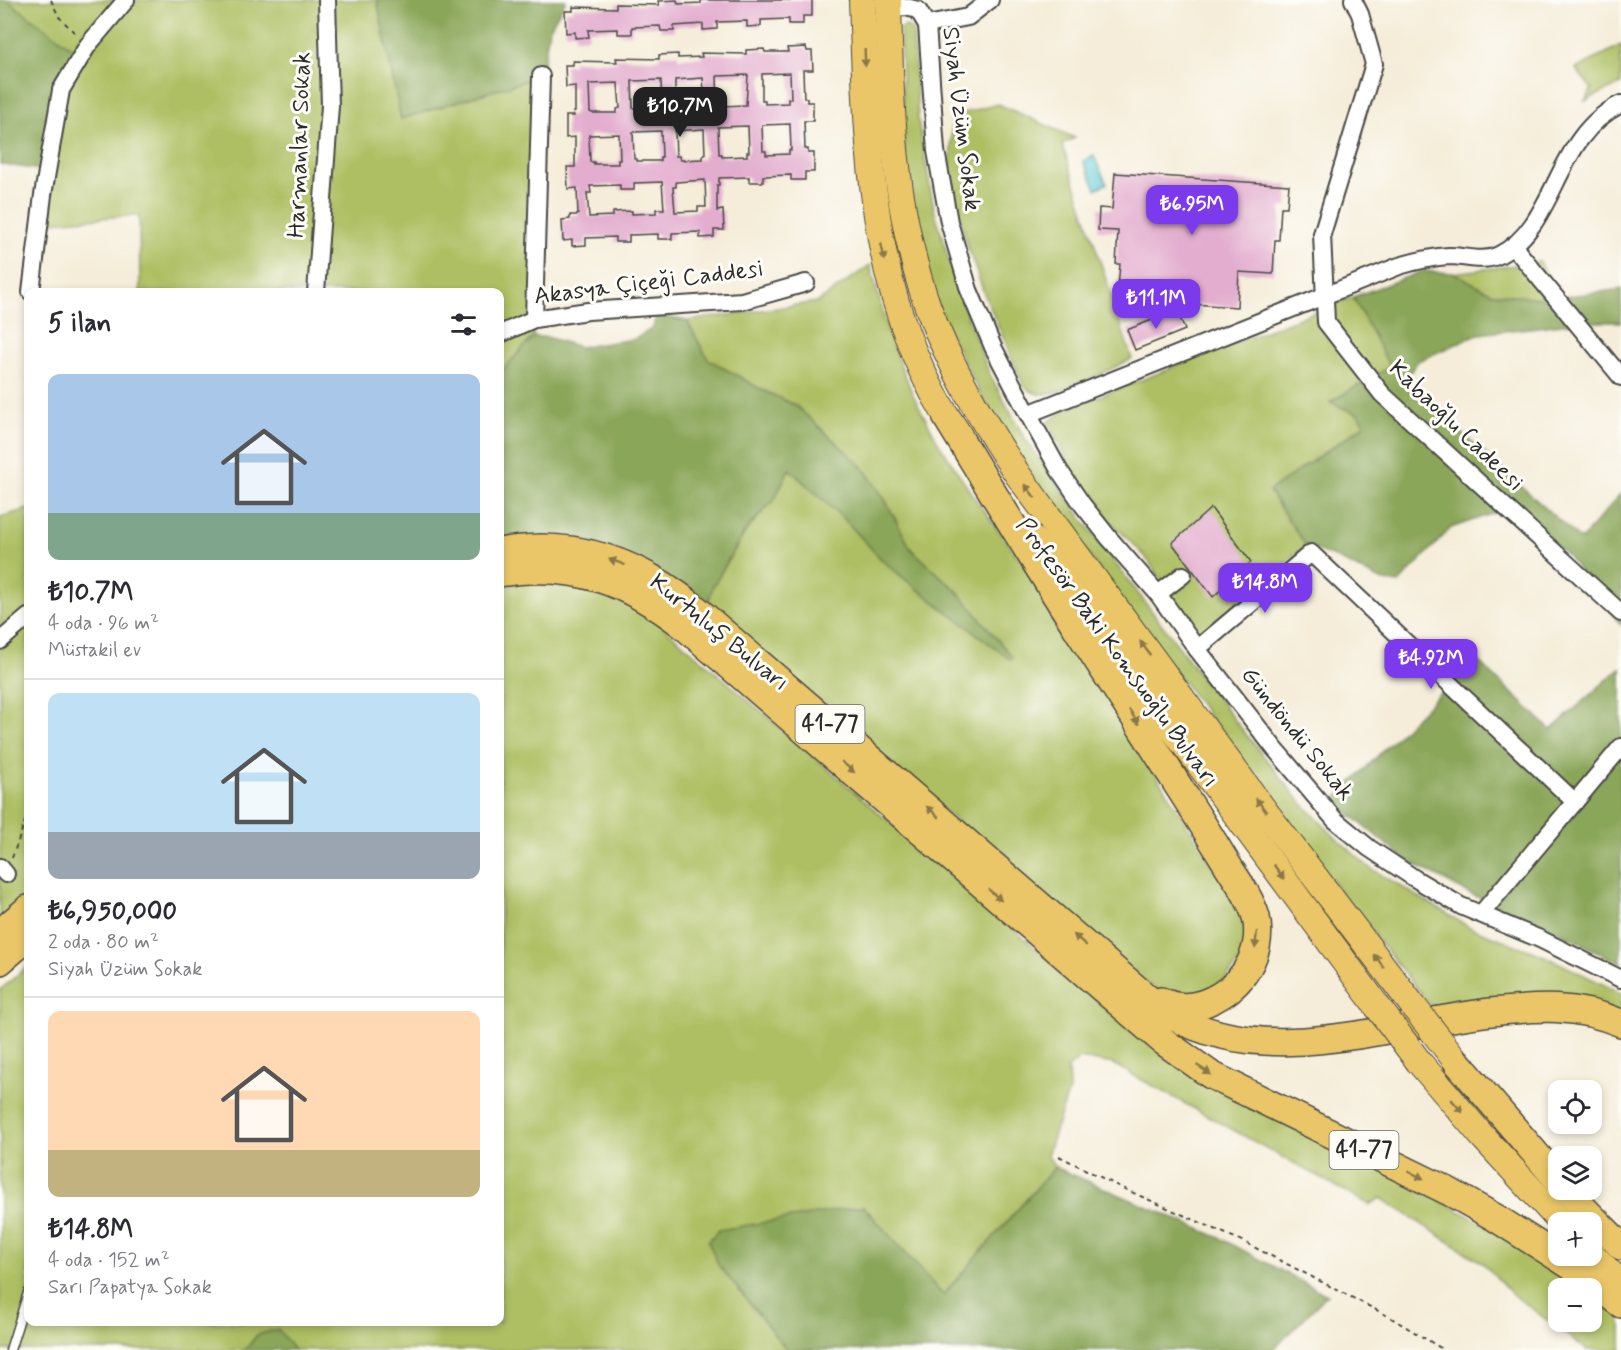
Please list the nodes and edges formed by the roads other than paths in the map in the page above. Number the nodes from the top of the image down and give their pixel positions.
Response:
1 (126, 0) edge
2 (327, 0) edge
3 (862, 0) edge
4 (990, 0) edge
5 (1353, 0) edge
6 (888, 4) edge
7 (927, 25) junction
8 (541, 76) dead end
9 (1621, 104) edge
10 (1514, 247) junction
11 (806, 283) dead end
12 (31, 288) edge
13 (316, 288) edge
14 (1325, 296) junction
15 (534, 320) junction
16 (504, 332) edge
17 (1621, 377) edge
18 (1028, 414) junction
19 (947, 418) junction
20 (504, 551) edge
21 (504, 573) edge
22 (1183, 576) dead end
23 (1158, 594) junction
24 (1621, 613) edge
25 (24, 620) edge
26 (0, 641) edge
27 (1197, 649) junction
28 (1621, 747) edge
29 (1575, 802) junction
30 (24, 912) edge
31 (1481, 914) junction
32 (0, 933) edge
33 (24, 940) edge
34 (0, 961) edge
35 (1621, 979) edge
36 (1117, 986) junction
37 (1621, 1023) edge
38 (1621, 1039) edge
39 (1457, 1062) junction
40 (1548, 1155) edge
41 (1548, 1168) edge
42 (1576, 1200) edge
43 (1594, 1200) edge
44 (1552, 1212) edge
45 (1621, 1217) edge
46 (1621, 1246) edge
47 (1602, 1265) edge
48 (1621, 1283) edge
49 (1621, 1304) edge
50 (24, 1306) edge
51 (10, 1350) edge

1 - 12 street
2 - 13 street, Harmanlar Sokak
3 -> 19 main road, Profesör Baki Komsuoğlu Bulvarı
4 - 7 street
5 - 14 street, Kabaoğlu Cadeesi
6 - 7 street, Siyah Üzüm Sokak
39 -> 6 main road, Profesör Baki Komsuoğlu Bulvarı, bridge
7 - 18 street, Siyah Üzüm Sokak
8 - 15 street
9 - 10 street
10 - 14 street
10 - 17 street
11 - 15 street, Akasya Çiçeği Caddesi
14 - 18 street
14 - 24 street, Kabaoğlu Cadeesi
15 - 16 street, Akasya Çiçeği Caddesi
18 - 23 street, Gündöndü Sokak
19 -> 36 highway
19 -> 44 main road, Profesör Baki Komsuoğlu Bulvarı, bridge
36 -> 20 highway, Kurtuluş Bulvarı / 41-77
21 -> 36 highway, Kurtuluş Bulvarı / 41-77
22 - 23 street
23 - 27 street, Gündöndü Sokak
25 - 26 street
27 - 29 street
27 - 31 street, Gündöndü Sokak
28 - 29 street
29 - 31 street
30 - 32 highway
31 - 35 street, Gündöndü Sokak
33 - 34 highway
36 - 37 highway, 41-77
36 - 38 highway
36 -> 49 highway, 41-77
39 - 40 highway
39 - 41 highway, Profesör Baki Komsuoğlu Bulvarı
42 - 46 highway
43 - 45 highway
47 - 48 main road
50 - 51 lane

